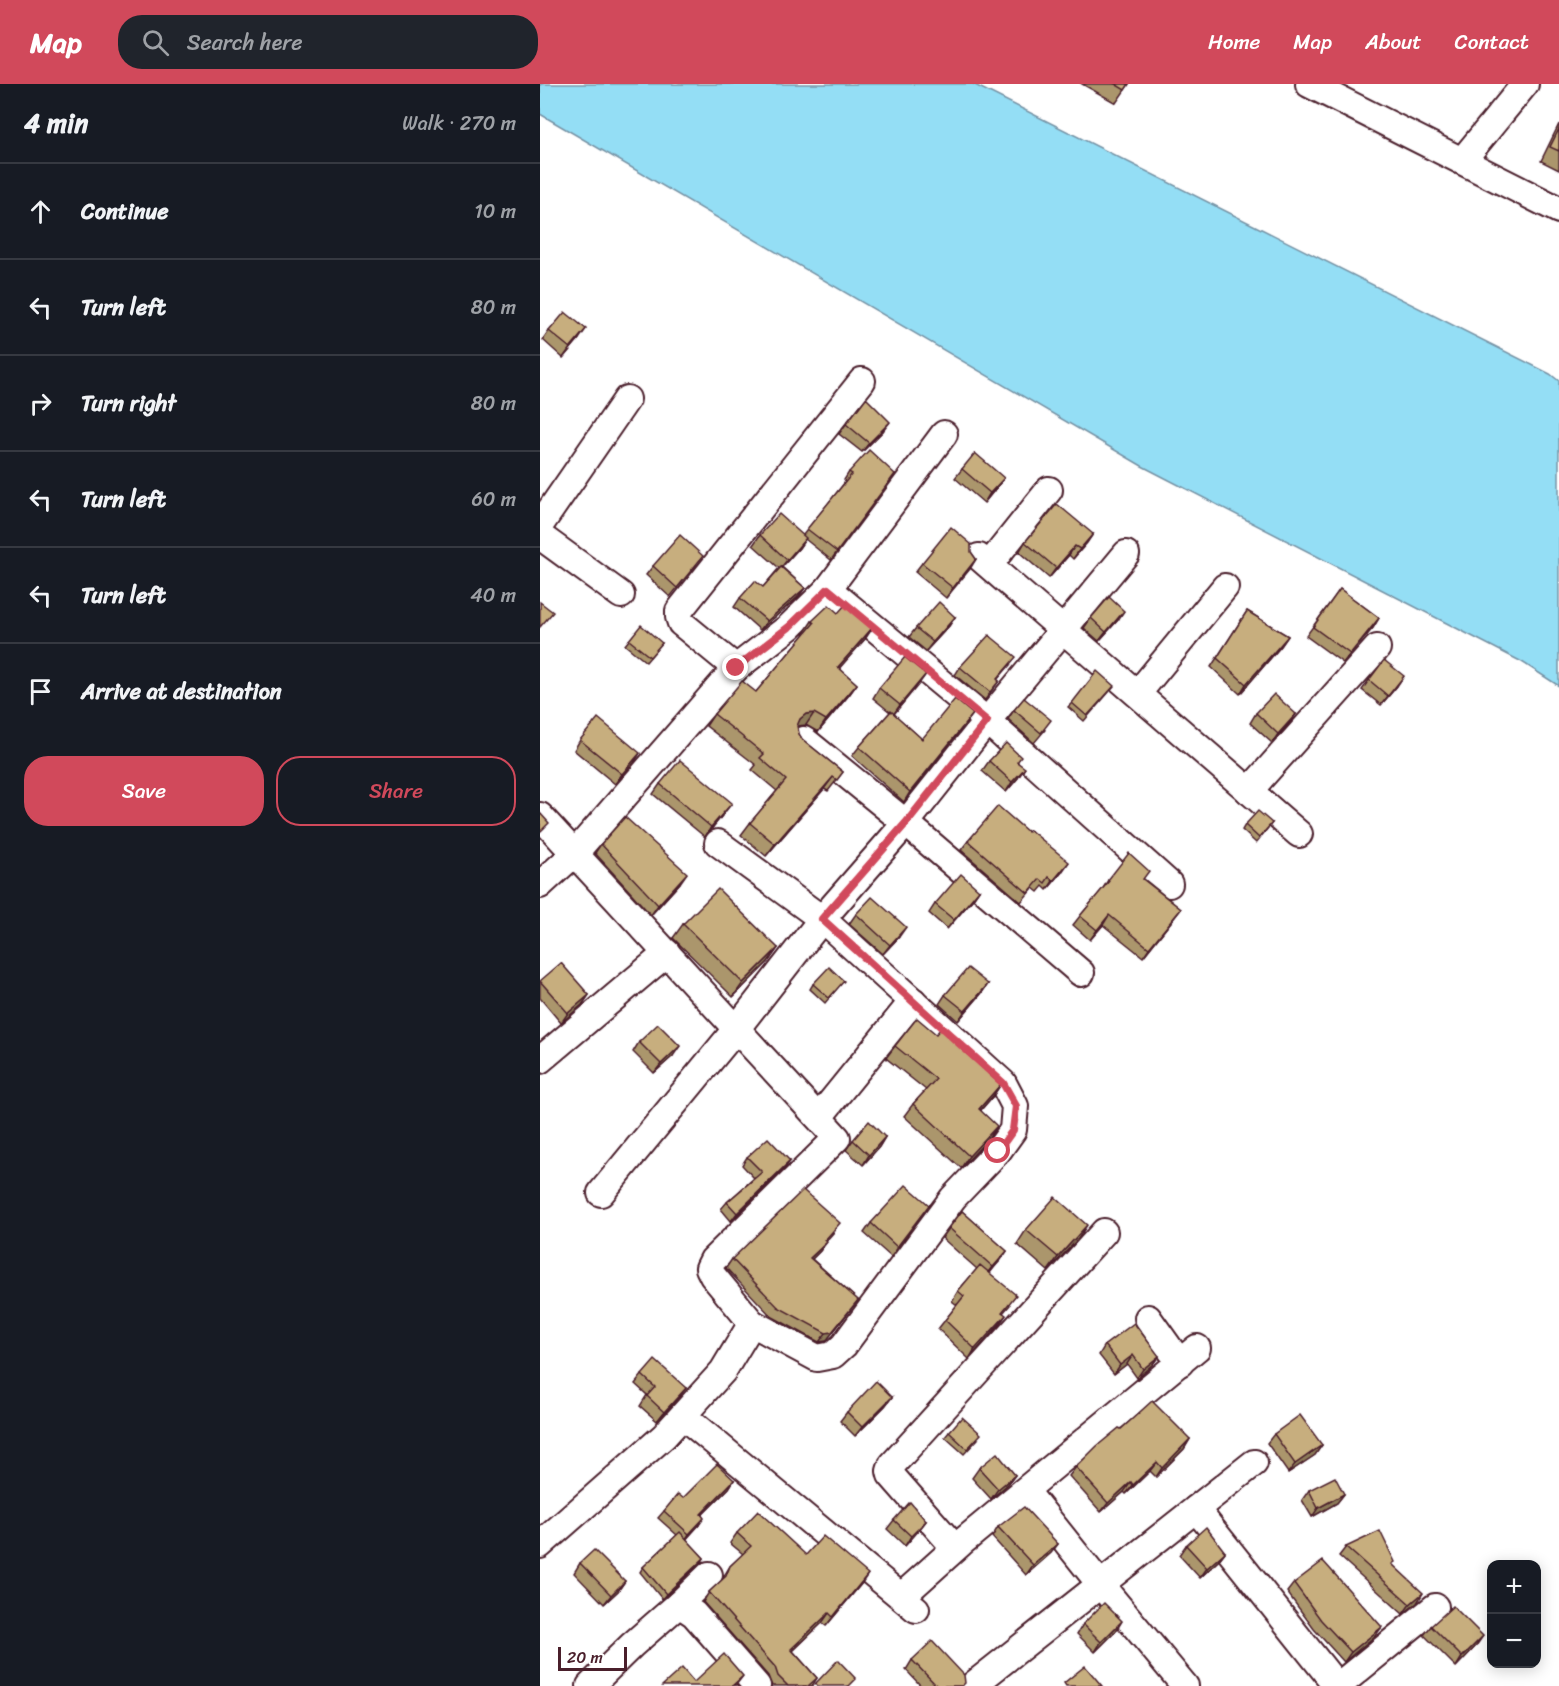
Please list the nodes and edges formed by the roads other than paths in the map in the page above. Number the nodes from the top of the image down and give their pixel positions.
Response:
1 (1309, 84) edge
2 (1525, 84) edge
3 (1462, 161) junction
4 (1559, 210) edge
5 (862, 381) dead end
6 (627, 399) dead end
7 (944, 434) dead end
8 (1049, 490) dead end
9 (540, 525) edge
10 (540, 536) edge
11 (1126, 554) dead end
12 (1225, 587) dead end
13 (828, 589) junction
14 (621, 595) dead end
15 (1065, 629) junction
16 (1377, 648) dead end
17 (736, 668) junction
18 (1138, 693) junction
19 (987, 721) junction
20 (804, 740) edge
21 (1249, 791) junction
22 (540, 816) edge
23 (906, 823) junction
24 (1299, 834) dead end
25 (718, 843) dead end
26 (574, 854) junction
27 (1168, 884) dead end
28 (540, 885) edge
29 (822, 919) junction
30 (667, 953) junction
31 (1081, 973) dead end
32 (913, 1001) junction
33 (737, 1028) junction
34 (540, 1060) edge
35 (819, 1117) junction
36 (601, 1193) dead end
37 (1104, 1233) dead end
38 (1148, 1318) dead end
39 (752, 1323) junction
40 (682, 1416) junction
41 (1254, 1463) dead end
42 (1033, 1500) dead end
43 (1196, 1509) junction
44 (540, 1545) edge
45 (955, 1548) junction
46 (709, 1575) dead end
47 (1100, 1584) junction
48 (679, 1604) junction
49 (1435, 1607) dead end
50 (999, 1678) edge
51 (590, 1686) edge
52 (757, 1686) edge
53 (972, 1686) edge
54 (1185, 1686) edge
55 (1337, 1686) edge

1 - 3 street
2 - 3 street
3 - 4 street
5 - 17 street
6 - 9 street
7 - 13 street
8 - 15 street
10 - 14 street
11 - 15 street
12 - 18 street
13 - 17 street
13 - 19 street
15 - 18 street
15 - 19 street
16 - 21 street
17 - 26 street
18 - 21 street
19 - 23 street
19 - 27 street
20 - 23 street
21 - 24 street
22 - 26 street
23 - 29 street
23 - 31 street
25 - 29 street
26 - 28 street
26 - 30 street
29 - 32 street
29 - 33 street
30 - 33 street
30 - 34 street
32 - 35 street
32 - 39 street
33 - 35 street
33 - 36 street
35 - 39 street
37 - 45 street
38 - 45 street
39 - 40 street
40 - 44 street
40 - 45 street
41 - 43 street
42 - 47 street
43 - 47 street
43 - 55 street
46 - 48 street
47 - 50 street
47 - 54 street
48 - 51 street
48 - 52 street
49 - 55 street
50 - 53 street

